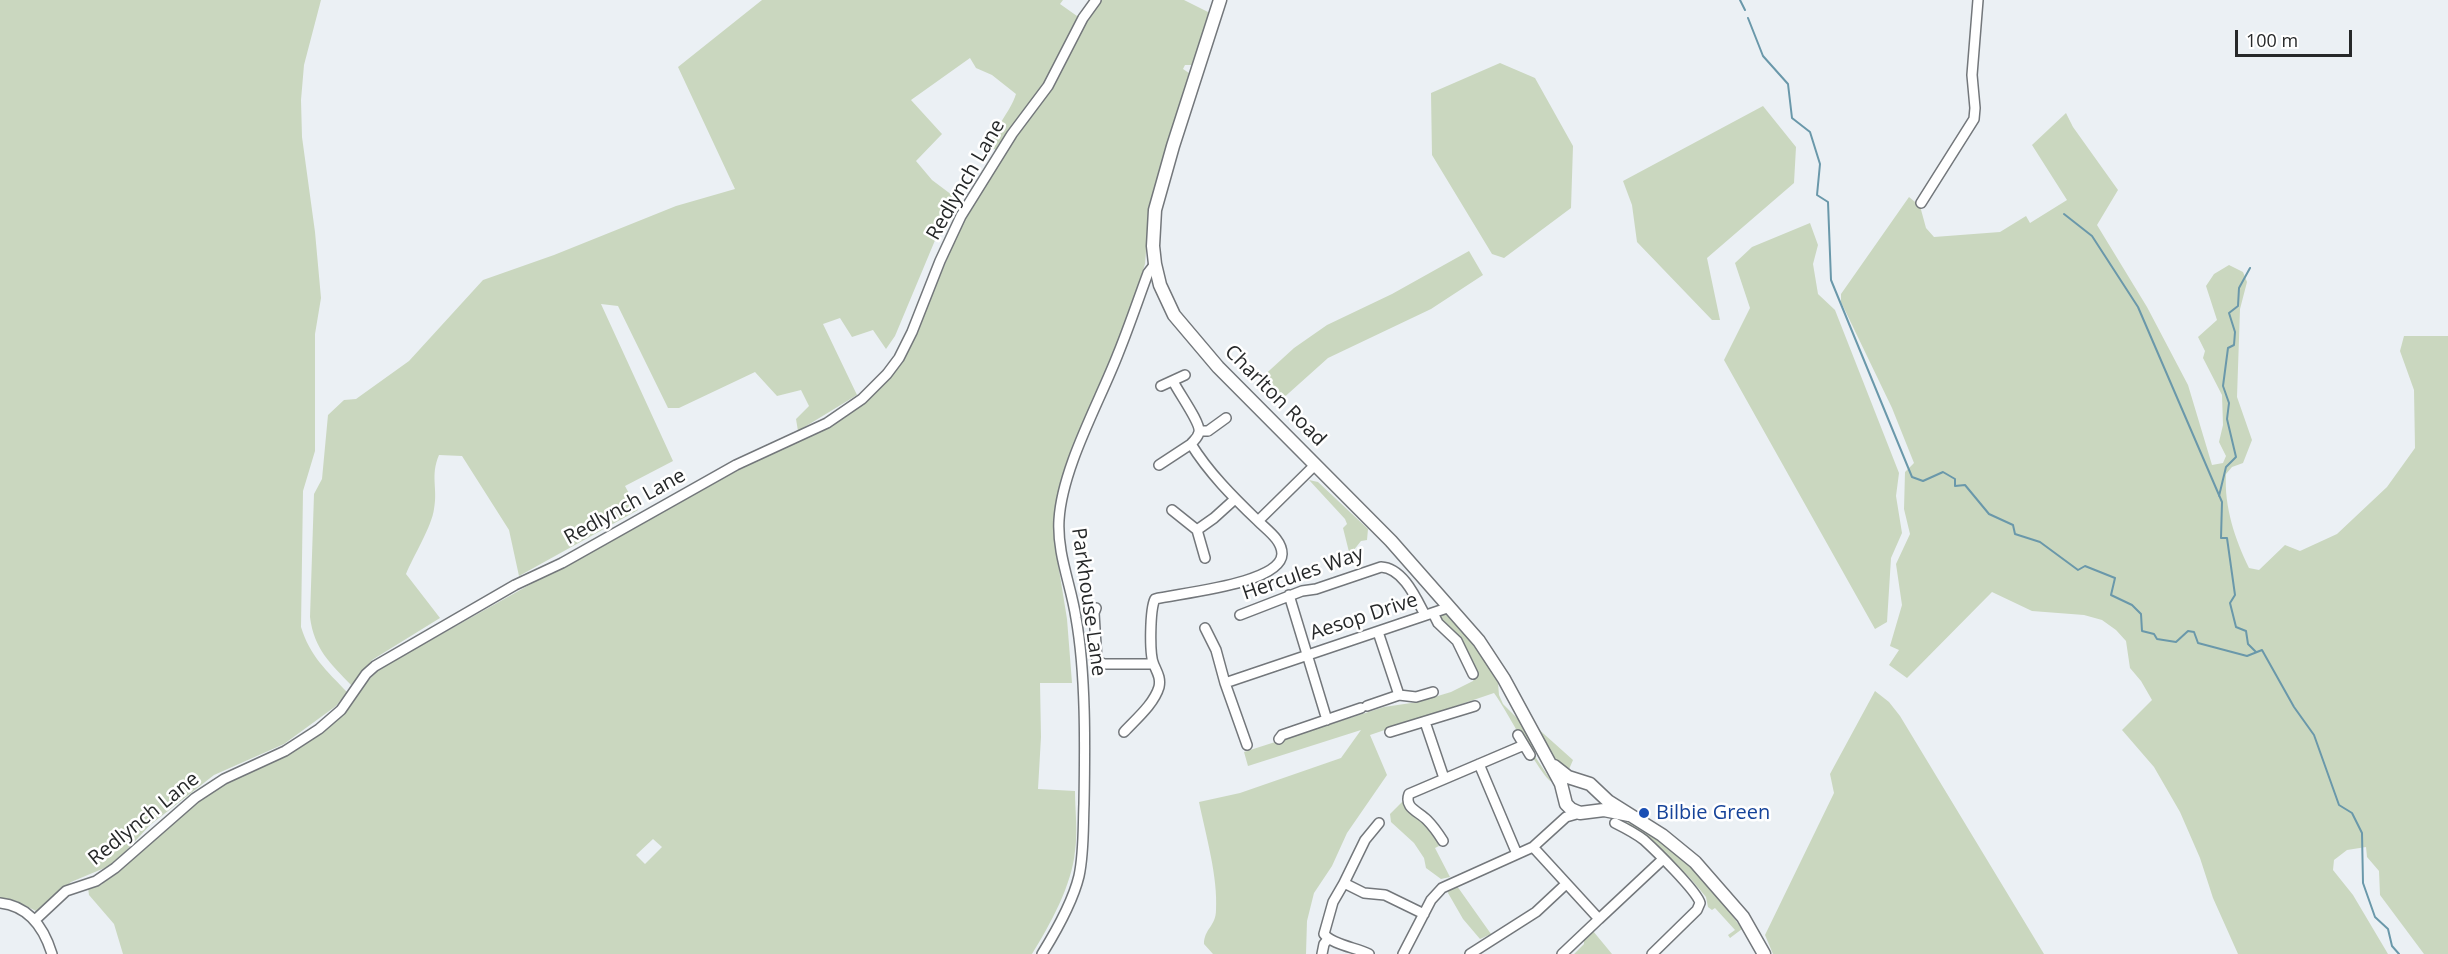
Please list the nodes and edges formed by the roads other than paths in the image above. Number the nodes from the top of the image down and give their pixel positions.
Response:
1 (1096, 0) edge
2 (1220, 0) edge
3 (1978, 0) edge
4 (1921, 203) dead end
5 (1155, 264) junction
6 (1185, 375) dead end
7 (1173, 381) junction
8 (1161, 386) dead end
9 (1226, 418) dead end
10 (1200, 431) junction
11 (1191, 444) junction
12 (1159, 465) dead end
13 (1315, 465) junction
14 (1235, 499) junction
15 (1172, 510) dead end
16 (1258, 521) junction
17 (1197, 530) junction
18 (1205, 558) dead end
19 (1289, 595) junction
20 (1450, 607) junction
21 (1096, 608) dead end
22 (1429, 614) junction
23 (1240, 615) dead end
24 (1205, 628) dead end
25 (1378, 632) junction
26 (1306, 655) junction
27 (1153, 664) junction
28 (1473, 674) dead end
29 (1225, 683) junction
30 (1433, 692) dead end
31 (1399, 695) junction
32 (1475, 706) dead end
33 (1327, 720) junction
34 (1425, 722) junction
35 (1125, 732) dead end
36 (1390, 732) dead end
37 (1518, 735) dead end
38 (1279, 739) dead end
39 (1247, 745) dead end
40 (1524, 745) junction
41 (1530, 755) dead end
42 (1548, 762) junction
43 (1479, 764) junction
44 (1444, 778) junction
45 (1579, 780) junction
46 (1594, 788) junction
47 (1564, 797) junction
48 (1584, 812) junction
49 (1629, 815) junction
50 (1379, 822) dead end
51 (1615, 823) dead end
52 (1547, 833) junction
53 (1443, 841) dead end
54 (1533, 847) junction
55 (1517, 854) junction
56 (1662, 860) junction
57 (1344, 883) junction
58 (1566, 884) junction
59 (0, 903) edge
60 (1424, 914) junction
61 (1599, 919) junction
62 (35, 920) junction
63 (1328, 939) junction
64 (52, 954) edge
65 (1042, 954) edge
66 (1322, 954) edge
67 (1369, 954) edge
68 (1404, 954) edge
69 (1470, 954) edge
70 (1562, 954) edge
71 (1652, 954) edge
72 (1764, 954) edge

1 - 62 street, Redlynch Lane
2 - 5 street, Charlton Road
3 - 4 street
5 - 13 street, Charlton Road
5 - 65 street, Parkhouse Lane
6 - 7 street
7 - 8 street
7 - 10 street
9 - 10 street
10 - 11 street
11 - 12 street
11 - 14 street
13 - 16 street
13 - 20 street, Charlton Road
14 - 16 street
14 - 17 street
15 - 17 street
16 - 27 street
17 - 18 street
19 - 22 street, Hercules Way
19 - 23 street, Hercules Way
19 - 26 street, Aesop Drive
20 - 22 street, Aesop Drive
20 - 42 street, Charlton Road
21 - 27 street
22 - 25 street, Aesop Drive
22 - 28 street, Aesop Drive
24 - 29 street
25 - 26 street, Aesop Drive
25 - 31 street
26 - 29 street, Aesop Drive
26 - 33 street
27 - 35 street
29 - 39 street
30 - 31 street
31 - 33 street
32 - 34 street
33 - 38 street
34 - 36 street
34 - 44 street
37 - 40 street
40 - 41 street
40 - 43 street
42 - 45 street, Charlton Road
42 - 47 street, Charlton Road
43 - 44 street
43 - 55 street
44 - 53 street
45 - 46 street, Charlton Road
45 - 47 street
46 - 48 street
46 - 49 street, Charlton Road
47 - 48 street, Charlton Road
47 - 52 street
48 - 49 street, Charlton Road
48 - 52 street
49 - 72 street, Charlton Road
50 - 57 street
51 - 56 street
52 - 54 street
54 - 55 street
54 - 58 street
55 - 60 street
56 - 61 street
56 - 71 street
57 - 60 street
57 - 63 street
58 - 61 street
58 - 69 street
59 - 62 street
60 - 68 street
61 - 70 street
62 - 64 street
63 - 66 street
63 - 67 street

